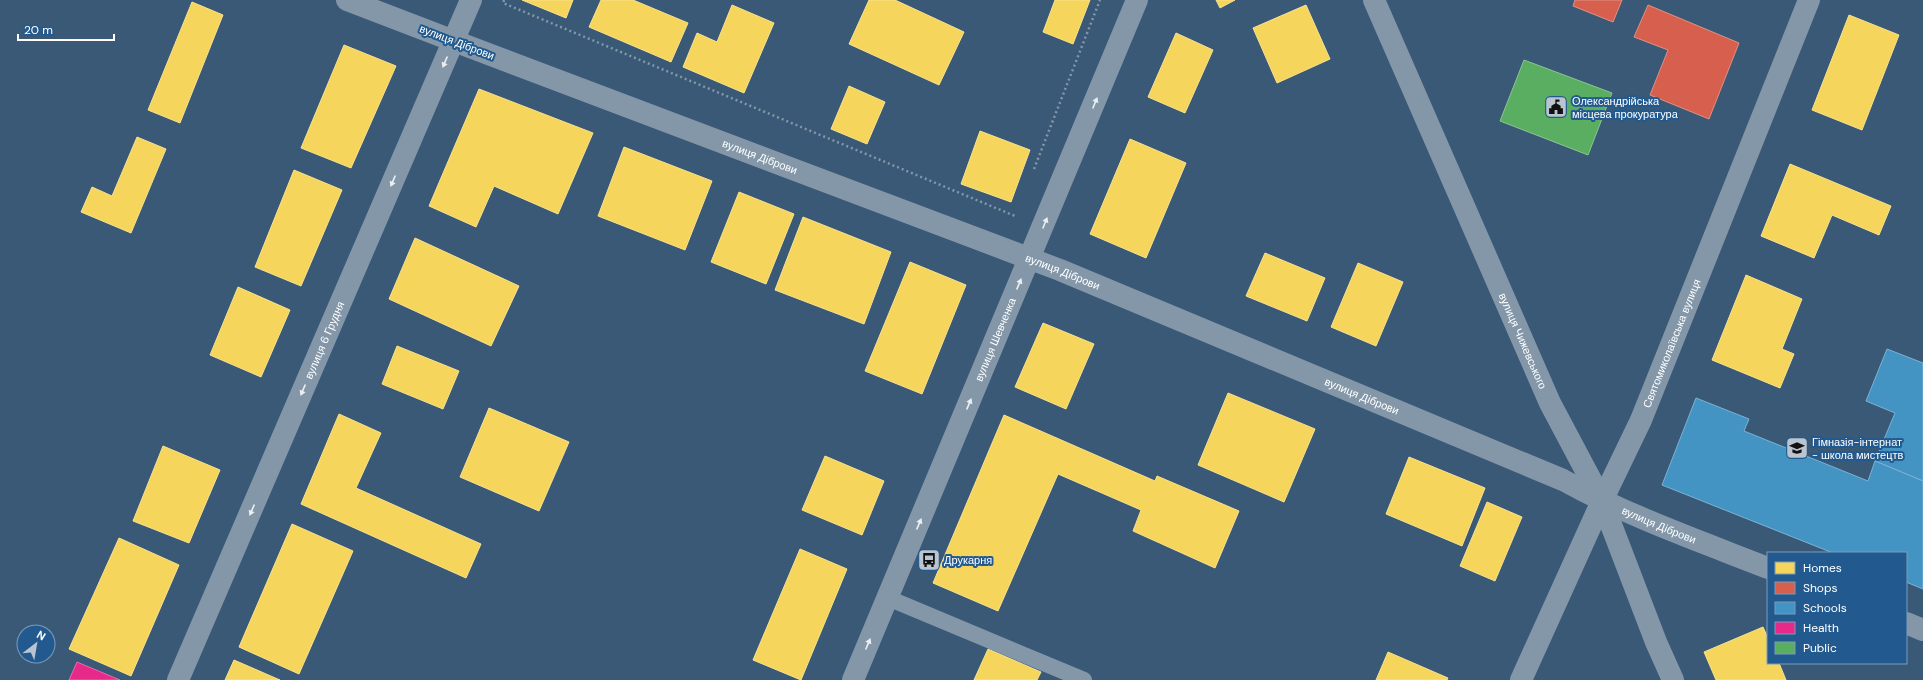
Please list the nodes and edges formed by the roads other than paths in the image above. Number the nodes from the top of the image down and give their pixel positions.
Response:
1 (347, 0) edge
2 (471, 0) edge
3 (1137, 0) edge
4 (1374, 0) edge
5 (1809, 0) edge
6 (454, 41) junction
7 (1030, 259) junction
8 (1602, 501) junction
9 (1767, 568) edge
10 (888, 598) junction
11 (1907, 623) edge
12 (1923, 630) edge
13 (178, 680) edge
14 (853, 680) edge
15 (1084, 680) edge
16 (1521, 680) edge
17 (1673, 680) edge

1 - 6 street, вулиця Діброви
2 - 6 street, вулиця 6 Грудня
7 -> 3 street, вулиця Шевченка
4 - 8 street, вулиця Чижевського
5 - 8 street, Святомиколаївська вулиця
6 - 7 street, вулиця Діброви
6 -> 13 street, вулиця 6 Грудня
7 - 8 street, вулиця Діброви
10 -> 7 street, вулиця Шевченка
8 - 9 street, вулиця Діброви
8 - 16 street, Святомиколаївська вулиця
8 - 17 street, вулиця Чижевського
14 -> 10 street, вулиця Шевченка
10 - 15 lane
11 - 12 street

